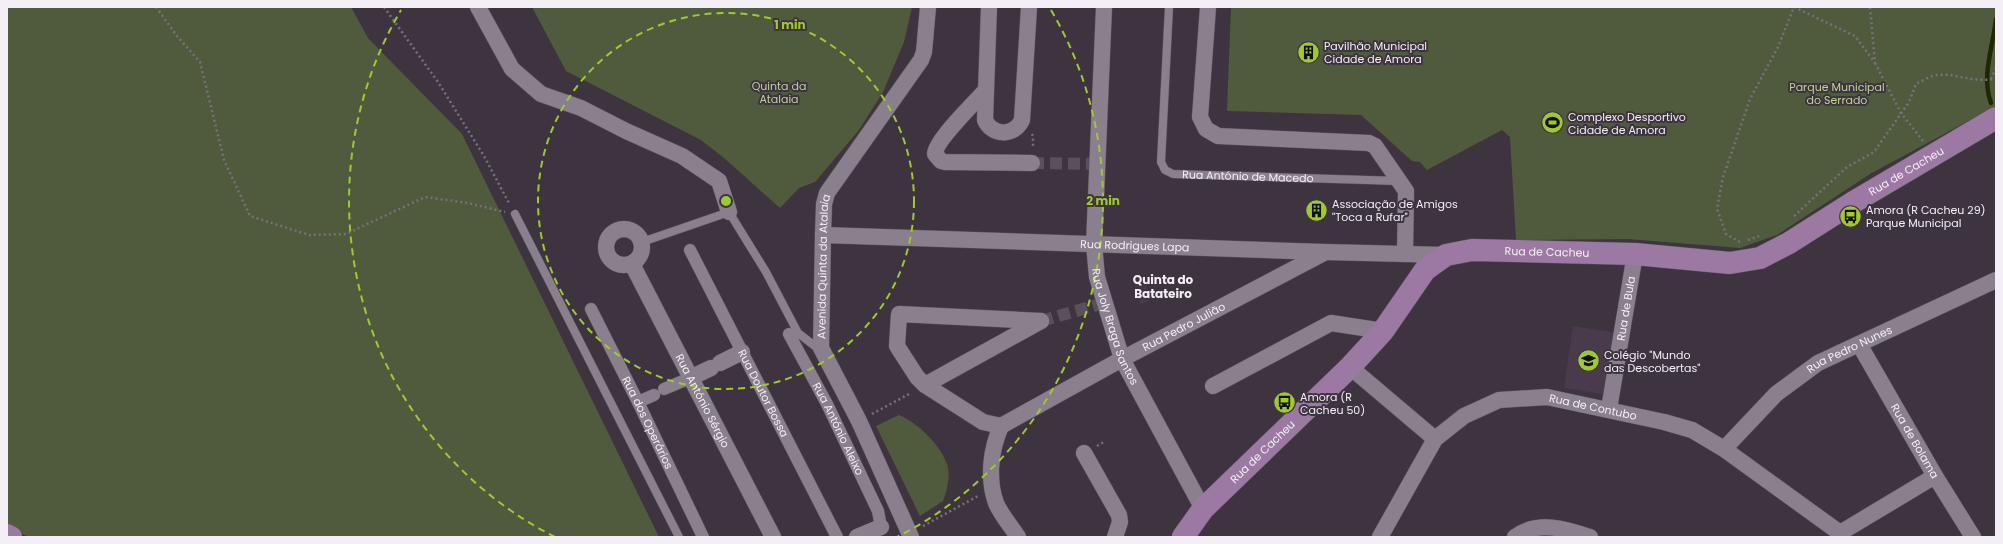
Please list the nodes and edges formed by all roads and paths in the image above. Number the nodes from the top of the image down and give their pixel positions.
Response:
1 (156, 7) edge
2 (384, 7) edge
3 (478, 7) edge
4 (928, 7) edge
5 (989, 7) edge
6 (1029, 7) edge
7 (1104, 7) edge
8 (1169, 7) edge
9 (1208, 7) edge
10 (1870, 7) edge
11 (1875, 63) junction
12 (1996, 68) edge
13 (1996, 78) edge
14 (1990, 80) junction
15 (986, 90) junction
16 (1901, 113) junction
17 (1996, 118) edge
18 (1925, 143) dead end
19 (1032, 163) tunnel mouth
20 (1399, 181) junction
21 (729, 212) junction
22 (515, 214) junction
23 (1793, 217) dead end
24 (823, 234) junction
25 (1762, 235) dead end
26 (642, 242) junction
27 (1094, 244) junction
28 (690, 250) dead end
29 (1325, 252) junction
30 (1405, 254) junction
31 (1635, 254) junction
32 (1446, 255) junction
33 (632, 264) junction
34 (1996, 280) edge
35 (591, 309) dead end
36 (1383, 331) junction
37 (789, 334) dead end
38 (1859, 344) junction
39 (742, 352) junction
40 (823, 352) junction
41 (1122, 359) junction
42 (1350, 367) junction
43 (690, 378) junction
44 (925, 385) junction
45 (1213, 386) dead end
46 (638, 402) junction
47 (1609, 409) junction
48 (859, 421) junction
49 (1001, 426) junction
50 (1435, 439) junction
51 (1724, 448) junction
52 (1084, 453) dead end
53 (1935, 476) junction
54 (992, 488) junction
55 (1203, 509) junction
56 (881, 527) joint
57 (7, 535) edge
58 (911, 535) edge
59 (1839, 535) edge
60 (11, 537) edge
61 (679, 537) edge
62 (703, 537) edge
63 (773, 537) edge
64 (837, 537) edge
65 (859, 537) edge
66 (1018, 537) edge
67 (1115, 537) edge
68 (1183, 537) edge
69 (1380, 537) edge
70 (1515, 537) edge
71 (1590, 537) edge
72 (1973, 537) edge

1 - 22 path
2 - 22 path
3 - 21 street
4 - 24 street, Avenida Quinta da Atalaia
5 - 15 street
6 - 15 street
7 - 27 street, Rua Joly Braga Santos
8 - 20 lane, Rua António de Macedo
9 - 20 street
10 - 11 path
11 - 16 path
11 - 25 path
12 - 14 path
13 - 14 path
14 - 16 path
15 - 19 street
16 - 18 path
16 - 23 path
17 - 31 main road, Rua de Cacheu
20 - 30 street
21 - 26 lane
21 - 40 lane
22 - 61 lane
24 - 27 street, Rua Rodrigues Lapa
24 - 40 street, Avenida Quinta da Atalaia
26 - 33 street
26 - 33 street
27 - 29 street, Rua Rodrigues Lapa
27 - 41 street, Rua Joly Braga Santos
28 - 39 street, Rua Doutor Bossa
29 - 30 street, Rua Rodrigues Lapa
29 - 41 street, Rua Pedro Julião
30 - 32 street, Rua Rodrigues Lapa
31 - 32 main road, Rua de Cacheu
31 - 47 street, Rua de Bula
32 - 36 main road, Rua de Cacheu
33 - 43 street, Rua António Sérgio
34 - 38 street, Rua Pedro Nunes
35 - 46 street, Rua dos Operários
36 - 42 main road, Rua de Cacheu
36 - 45 street
37 - 56 street, Rua António Aleixo
38 - 51 street, Rua Pedro Nunes
38 - 53 street, Rua de Bolama
39 - 43 street
39 - 64 street, Rua Doutor Bossa
40 - 48 street, Avenida Quinta da Atalaia
41 - 49 street, Rua Pedro Julião
41 - 55 street, Rua Joly Braga Santos
42 - 50 street
42 - 55 main road, Rua de Cacheu
43 - 46 street
43 - 63 street, Rua António Sérgio
44 - 44 street
44 - 48 path
44 - 49 street
46 - 62 street, Rua dos Operários
47 - 50 street, Rua de Contubo
47 - 51 street, Rua de Contubo
48 - 58 street, Avenida Quinta da Atalaia
49 - 54 street
50 - 69 street, Rua de Contubo
51 - 59 street, Rua de Contubo
52 - 67 street
53 - 59 street
53 - 72 street, Rua de Bolama
54 - 58 path
54 - 66 street
55 - 68 main road, Rua de Cacheu
56 - 65 street
57 - 60 main road
70 - 71 street

